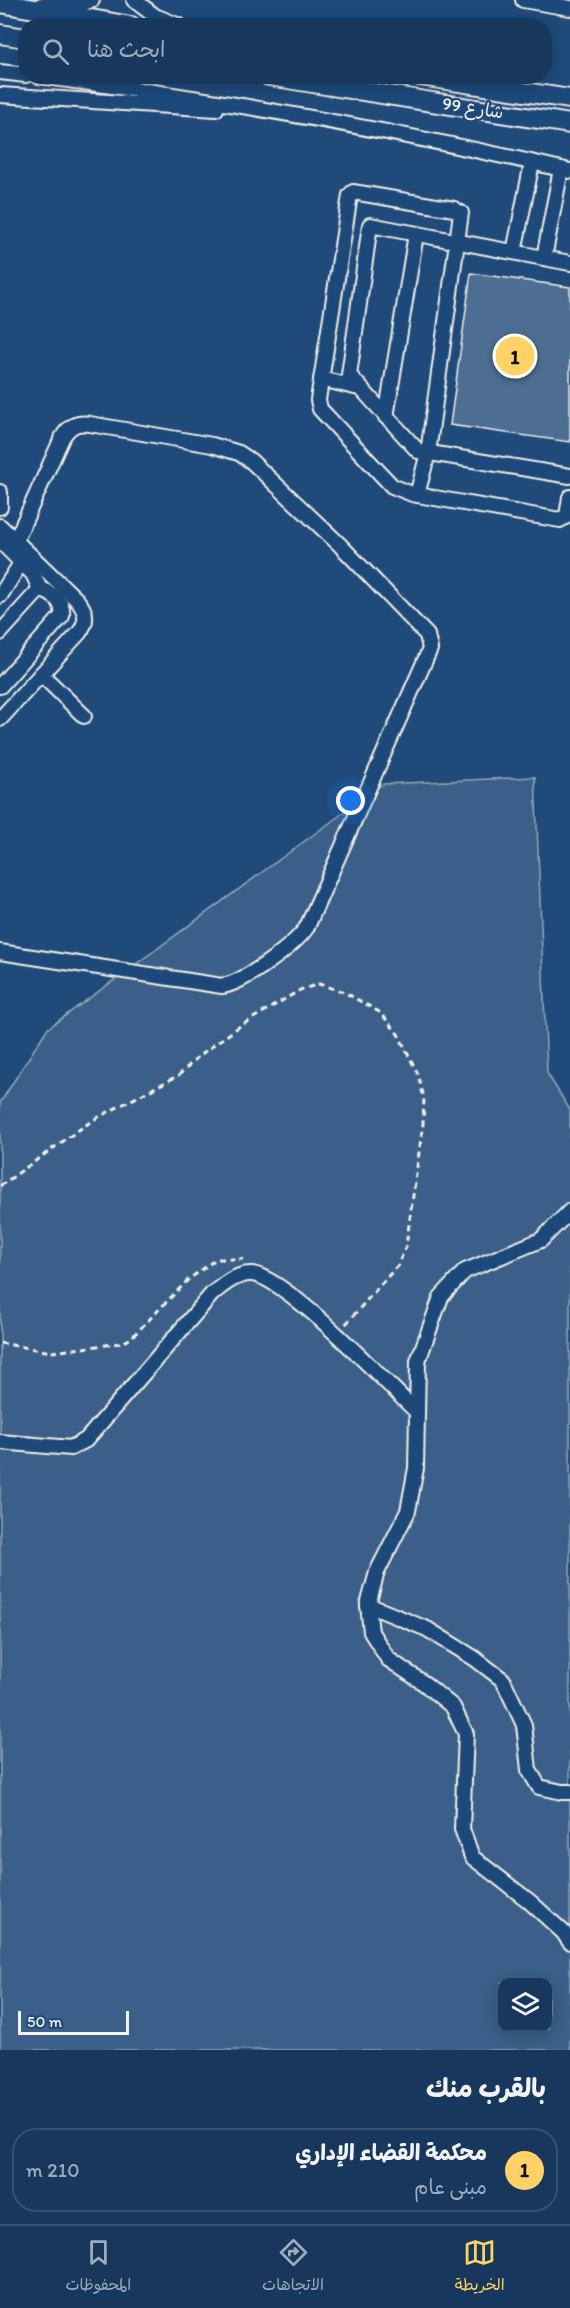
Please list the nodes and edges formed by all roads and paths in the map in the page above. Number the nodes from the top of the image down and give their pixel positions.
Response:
1 (92, 0) edge
2 (134, 0) edge
3 (523, 0) edge
4 (9, 4) edge
5 (570, 8) edge
6 (87, 18) edge
7 (160, 18) edge
8 (0, 34) edge
9 (18, 37) edge
10 (0, 72) edge
11 (18, 74) edge
12 (93, 84) edge
13 (319, 84) edge
14 (472, 84) edge
15 (0, 95) edge
16 (570, 99) edge
17 (293, 113) junction
18 (570, 124) edge
19 (532, 163) junction
20 (566, 170) edge
21 (347, 221) junction
22 (370, 225) junction
23 (416, 234) junction
24 (457, 241) junction
25 (514, 252) junction
26 (544, 258) junction
27 (570, 263) edge
28 (321, 379) junction
29 (359, 388) junction
30 (386, 417) junction
31 (428, 453) junction
32 (570, 476) edge
33 (0, 492) edge
34 (417, 495) junction
35 (570, 497) edge
36 (0, 507) edge
37 (0, 526) edge
38 (0, 541) edge
39 (15, 542) junction
40 (21, 563) junction
41 (40, 589) junction
42 (62, 595) junction
43 (0, 596) edge
44 (0, 633) edge
45 (41, 674) junction
46 (0, 686) edge
47 (84, 716) dead end
48 (0, 718) edge
49 (0, 952) edge
50 (0, 1186) edge
51 (570, 1210) edge
52 (252, 1260) dead end
53 (336, 1336) junction
54 (0, 1343) edge
55 (417, 1412) junction
56 (0, 1442) edge
57 (368, 1605) junction
58 (570, 1791) edge
59 (570, 1942) edge

1 - 4 street
2 - 7 street
3 - 5 street
4 - 6 main road
8 - 9 main road
10 - 11 street
12 - 17 street
13 - 18 main road, 99 شارع
14 - 16 main road, 99 شارع
15 - 17 street
17 - 19 street
19 - 20 street
19 - 25 street
20 - 26 street
21 - 22 street
21 - 24 street
21 - 28 street
22 - 23 street
22 - 29 street
23 - 24 street
23 - 30 street
24 - 25 street
24 - 31 street
25 - 26 street
26 - 27 street
28 - 29 street
28 - 34 street
29 - 30 street
30 - 31 street
31 - 32 street
31 - 34 street
33 - 36 street
34 - 35 street
37 - 39 street
38 - 40 street
39 - 42 street
39 - 49 street
40 - 41 street
40 - 43 street
41 - 42 street
41 - 44 street
42 - 45 street
42 - 46 street
45 - 47 street
45 - 48 street
50 - 53 path
51 - 55 street
52 - 54 path
53 - 55 street
53 - 56 street
55 - 57 street
57 - 58 street
57 - 59 street

